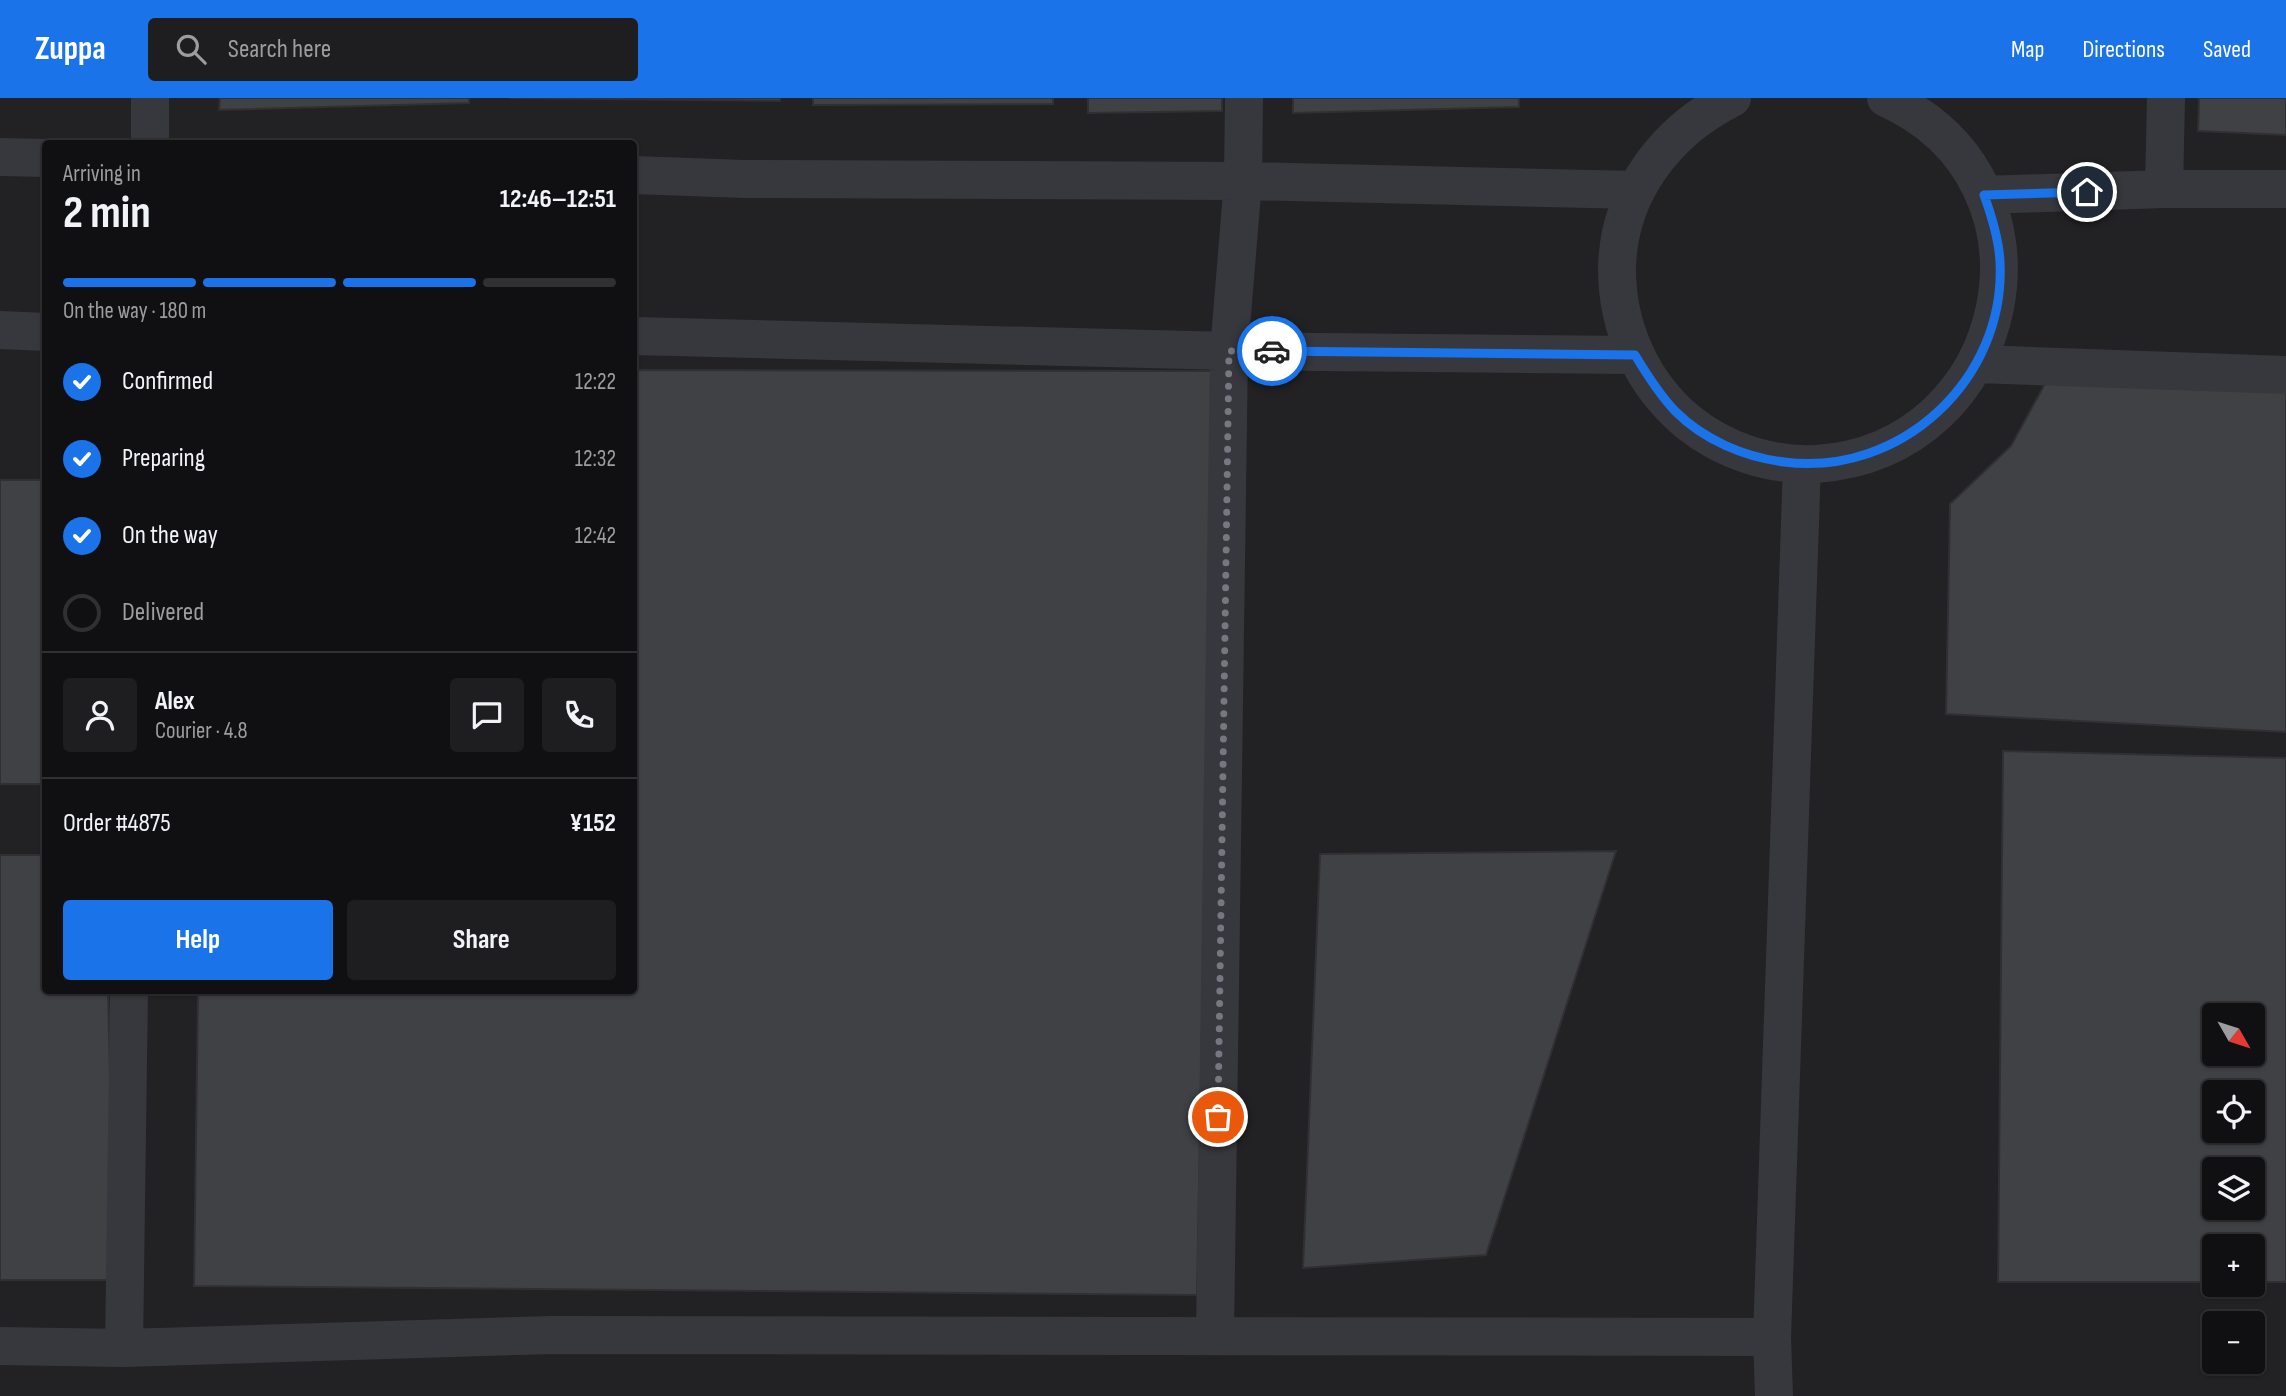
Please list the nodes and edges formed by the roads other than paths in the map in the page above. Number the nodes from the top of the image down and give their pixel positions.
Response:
1 (150, 98) edge
2 (1244, 98) edge
3 (1731, 98) edge
4 (1886, 98) edge
5 (2166, 98) edge
6 (150, 140) edge
7 (0, 157) edge
8 (42, 158) edge
9 (637, 175) edge
10 (1243, 181) junction
11 (2164, 189) junction
12 (2286, 189) edge
13 (1636, 190) junction
14 (1984, 195) junction
15 (0, 330) edge
16 (42, 332) edge
17 (637, 336) edge
18 (1229, 351) junction
19 (1635, 355) junction
20 (1977, 364) junction
21 (2286, 375) edge
22 (1802, 464) junction
23 (129, 994) edge
24 (1215, 1336) junction
25 (1772, 1337) junction
26 (0, 1346) edge
27 (124, 1348) junction
28 (1773, 1396) edge

1 - 6 street
2 - 10 street
3 - 13 street
4 - 14 street
5 - 11 street
7 - 8 street
9 - 10 street
10 - 13 street
10 - 18 street
11 - 12 street
11 - 14 street
13 - 19 street
14 - 20 street
15 - 16 street
17 - 18 street
18 - 19 street
18 - 24 street
19 - 22 street
20 - 21 street
20 - 22 street
22 - 25 street
23 - 27 street
24 - 25 street
24 - 27 street
25 - 28 street
26 - 27 street

